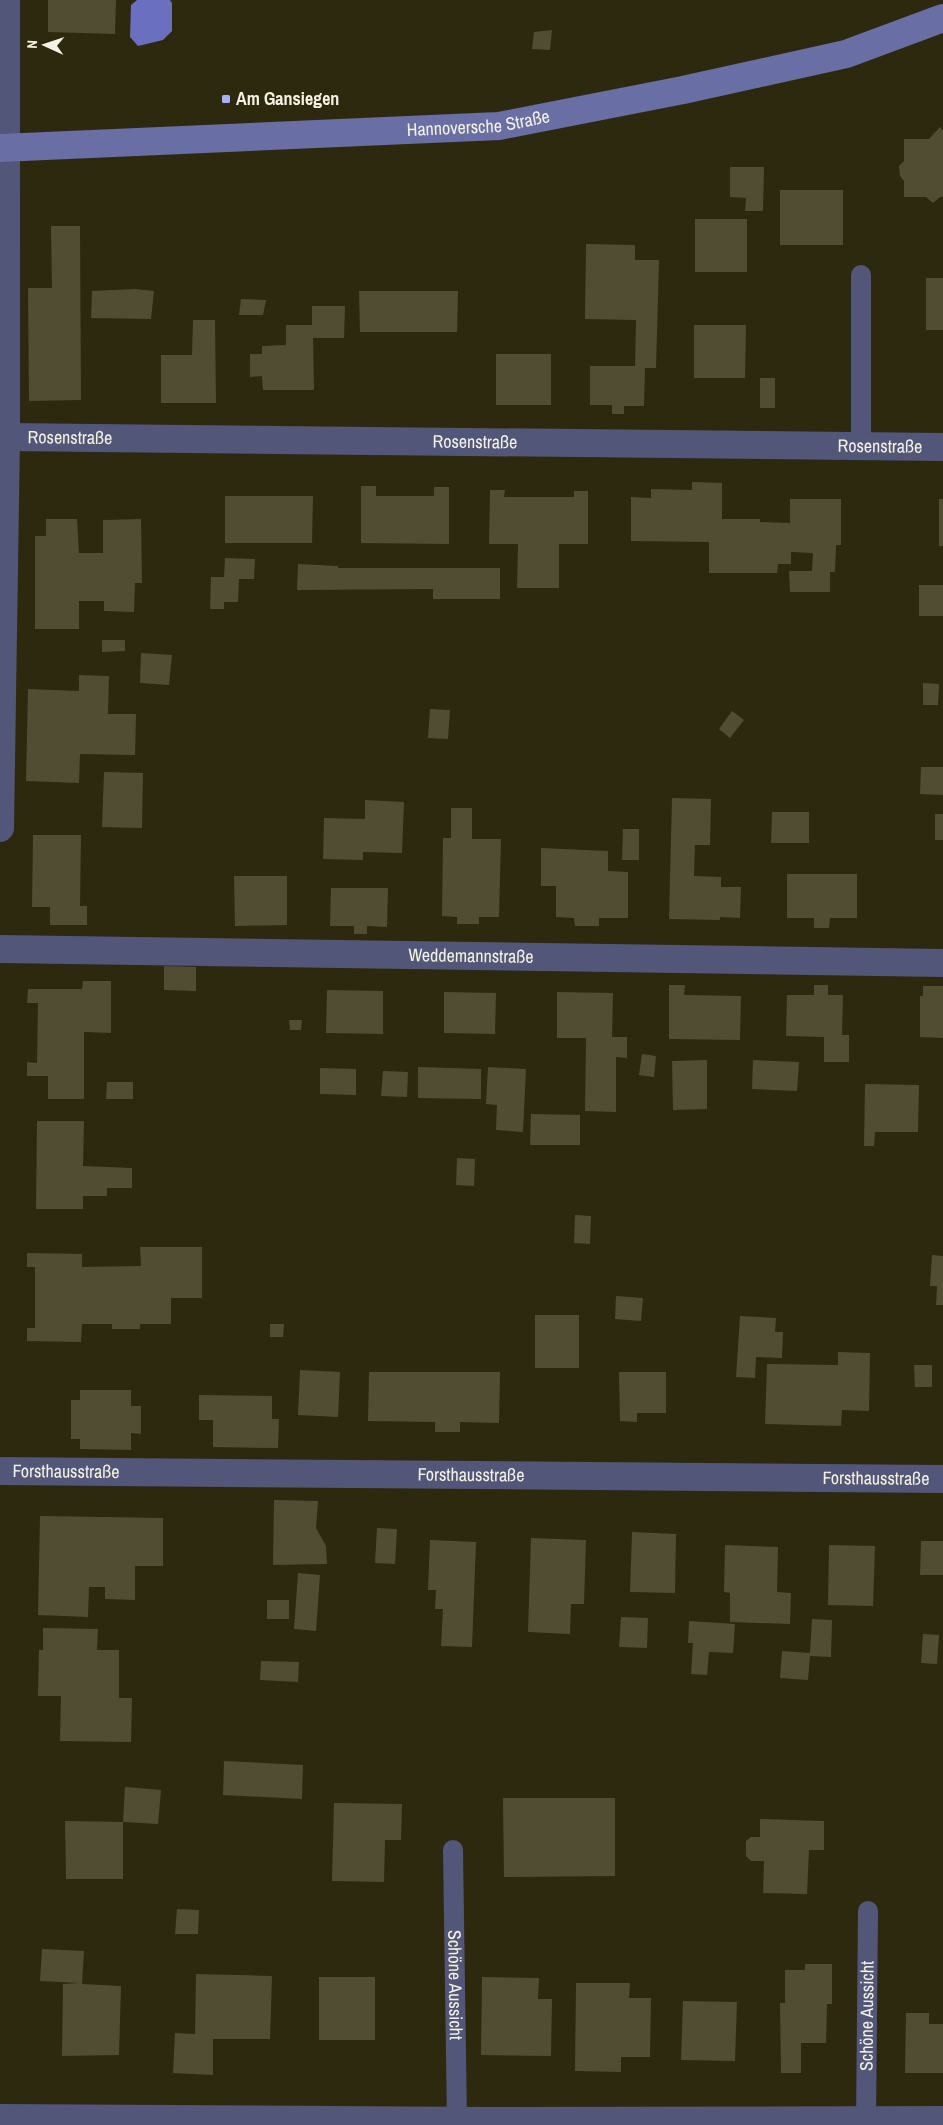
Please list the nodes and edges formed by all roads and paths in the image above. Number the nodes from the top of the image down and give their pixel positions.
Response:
1 (6, 0) edge
2 (943, 18) edge
3 (3, 148) edge
4 (860, 275) dead end
5 (6, 437) junction
6 (861, 446) junction
7 (943, 447) edge
8 (0, 828) edge
9 (0, 949) edge
10 (943, 963) edge
11 (0, 1471) edge
12 (943, 1479) edge
13 (453, 1850) dead end
14 (868, 1912) dead end
15 (0, 2118) edge
16 (943, 2120) edge
17 (457, 2121) junction
18 (866, 2121) junction

1 - 3 street
2 - 3 main road, Hannoversche Straße
3 - 5 street
4 - 6 lane
5 - 6 street, Rosenstraße
5 - 8 street
6 - 7 street, Rosenstraße
9 - 10 street, Weddemannstraße
11 - 12 street, Forsthausstraße
13 - 17 lane, Schöne Aussicht
14 - 18 lane, Schöne Aussicht
15 - 17 street
16 - 18 street
17 - 18 street

